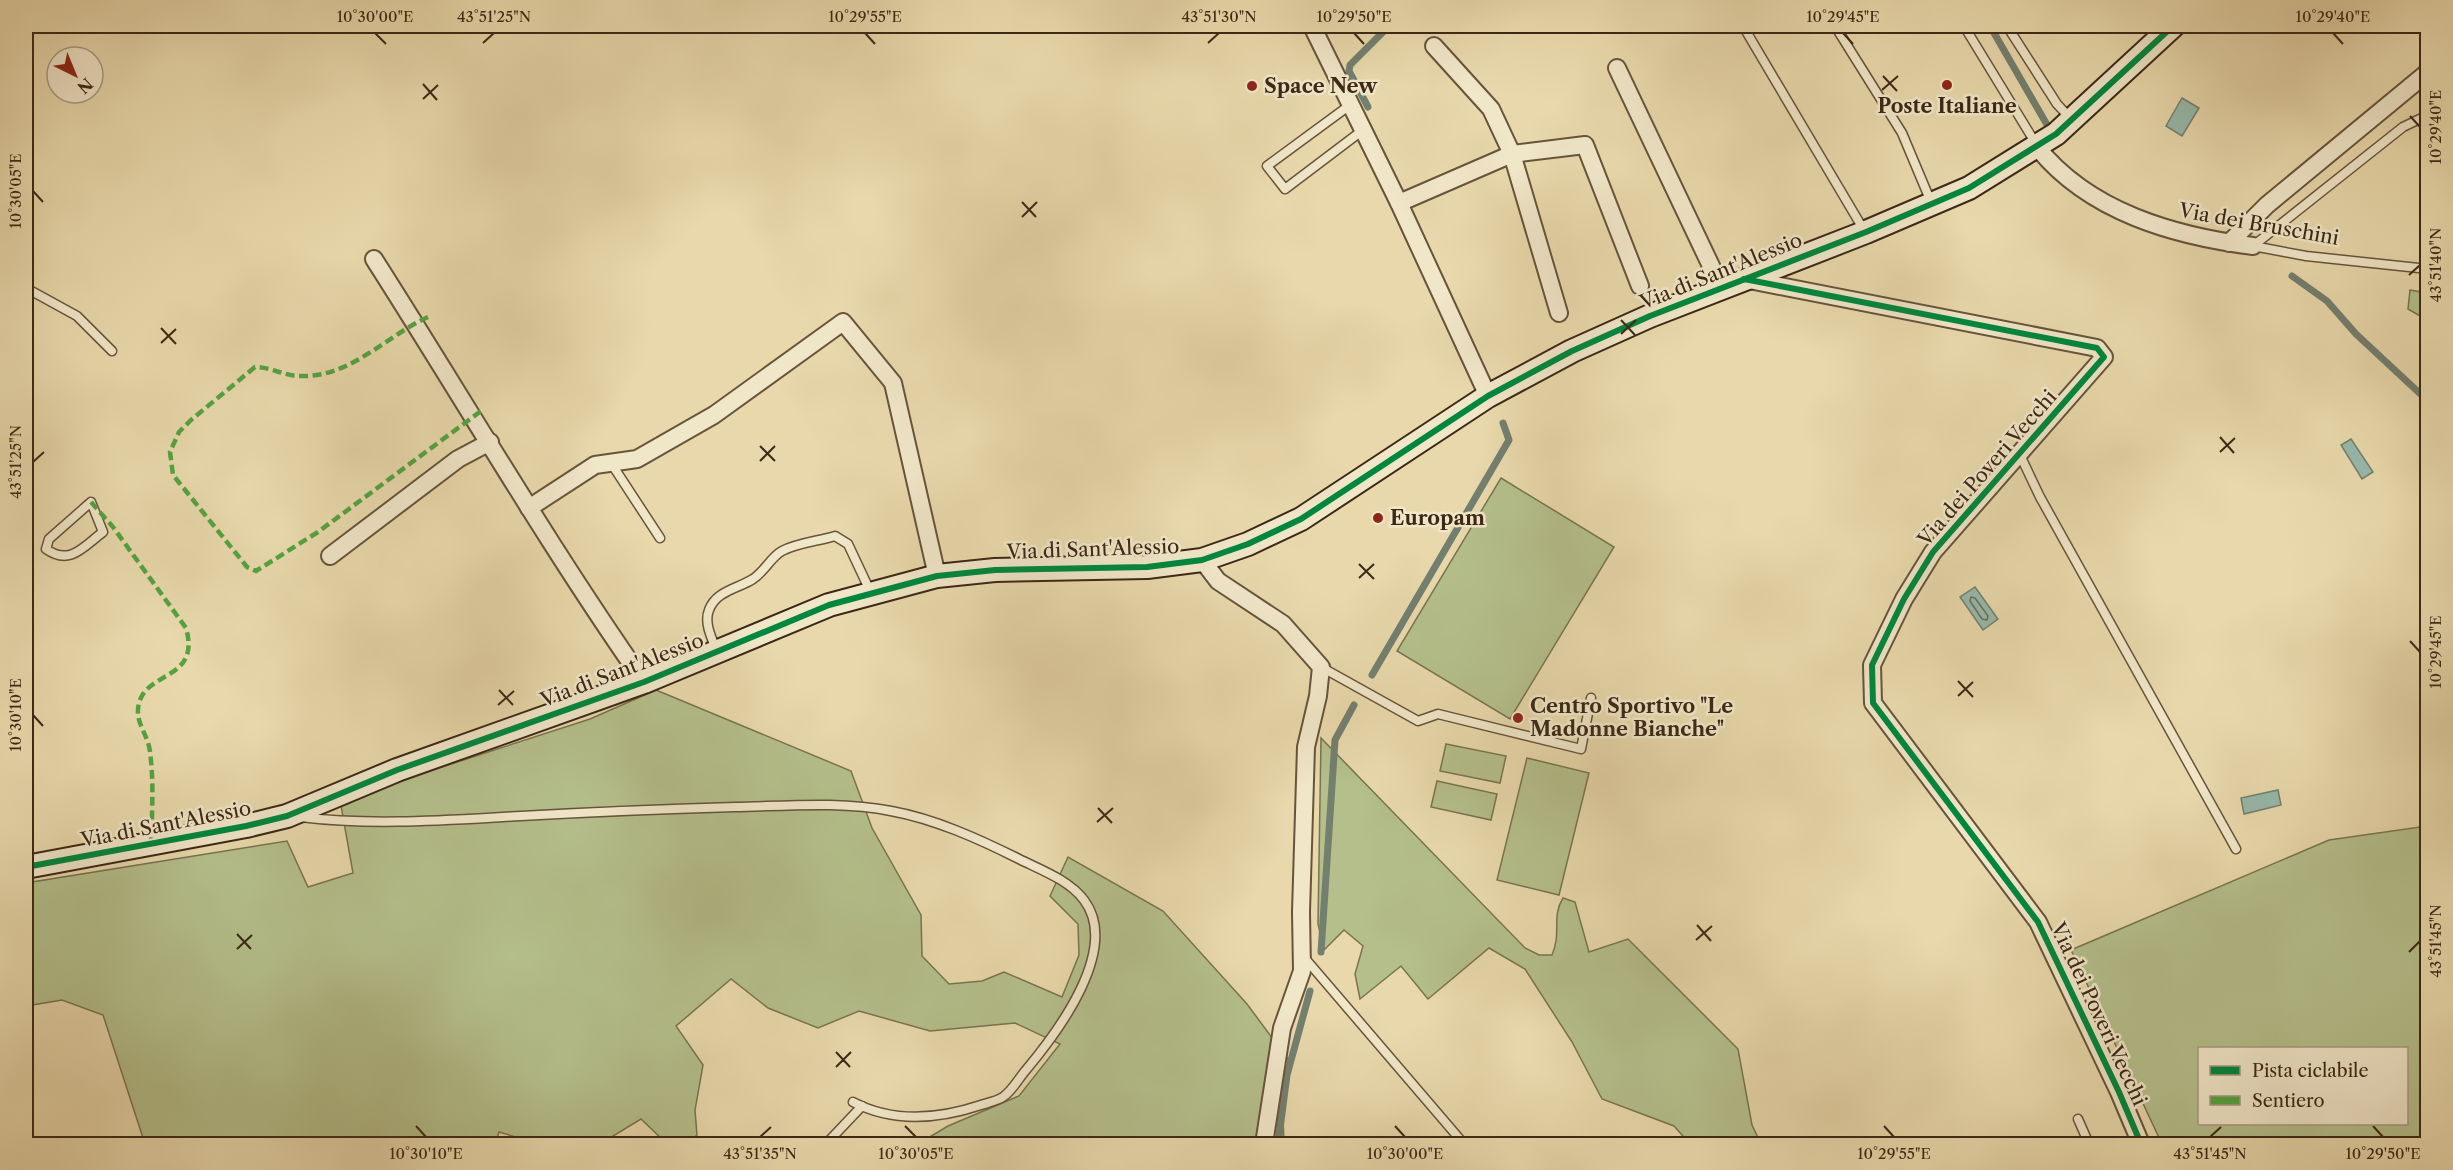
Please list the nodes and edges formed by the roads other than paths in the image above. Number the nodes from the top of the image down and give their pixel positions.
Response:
1 (1311, 26) edge
2 (1743, 26) edge
3 (1835, 26) edge
4 (1964, 26) edge
5 (2007, 26) edge
6 (2173, 26) edge
7 (1434, 46) dead end
8 (1617, 68) dead end
9 (2427, 72) edge
10 (1350, 105) junction
11 (2427, 115) edge
12 (2072, 120) junction
13 (1363, 130) junction
14 (2037, 147) junction
15 (1512, 154) junction
16 (1399, 203) junction
17 (1932, 205) junction
18 (1866, 232) junction
19 (2229, 243) junction
20 (2253, 246) junction
21 (374, 259) dead end
22 (2427, 269) edge
23 (1744, 279) junction
24 (1640, 286) dead end
25 (26, 288) edge
26 (1721, 288) junction
27 (1559, 313) dead end
28 (112, 351) dead end
29 (1488, 396) junction
30 (490, 442) junction
31 (2020, 454) junction
32 (611, 463) junction
33 (91, 502) joint
34 (529, 508) junction
35 (660, 538) dead end
36 (330, 556) dead end
37 (1202, 560) junction
38 (937, 576) junction
39 (871, 594) junction
40 (716, 652) junction
41 (1322, 667) junction
42 (644, 682) junction
43 (1591, 698) dead end
44 (287, 816) junction
45 (2236, 849) dead end
46 (26, 867) edge
47 (1303, 955) junction
48 (2078, 1119) dead end
49 (826, 1144) edge
50 (1264, 1144) edge
51 (1464, 1144) edge
52 (2089, 1144) edge
53 (2141, 1144) edge

1 - 10 street
2 - 18 lane
3 - 17 lane
4 - 14 lane
5 - 12 lane
6 - 12 street, Via di Sant'Alessio
7 - 15 street
8 - 26 street
9 - 19 street
10 - 13 street
10 - 13 lane
11 - 20 lane
12 - 14 street, Via di Sant'Alessio
13 - 16 street
14 - 17 street, Via di Sant'Alessio
14 - 19 street, Via dei Bruschini
15 - 16 street
15 - 24 street
15 - 27 street
16 - 29 street
17 - 18 street, Via di Sant'Alessio
18 - 23 street, Via di Sant'Alessio
19 - 20 street, Via dei Bruschini
20 - 22 lane, Via dei Bruschini
21 - 30 street
23 - 26 street, Via di Sant'Alessio
23 - 31 street, Via dei Poveri Vecchi
25 - 28 lane
26 - 29 street, Via di Sant'Alessio
29 - 37 street, Via di Sant'Alessio
30 - 34 street
30 - 36 street
31 - 45 lane
31 - 53 street, Via dei Poveri Vecchi
32 - 34 street
32 - 35 lane
32 - 38 street
33 - 33 lane
34 - 42 street
37 - 38 street, Via di Sant'Alessio
37 - 41 street
38 - 39 street, Via di Sant'Alessio
39 - 40 street, Via di Sant'Alessio
39 - 40 lane
40 - 42 street, Via di Sant'Alessio
41 - 43 lane
41 - 47 street
42 - 44 street, Via di Sant'Alessio
44 - 46 street, Via di Sant'Alessio
44 - 49 lane
47 - 50 street
47 - 51 lane
48 - 52 lane

